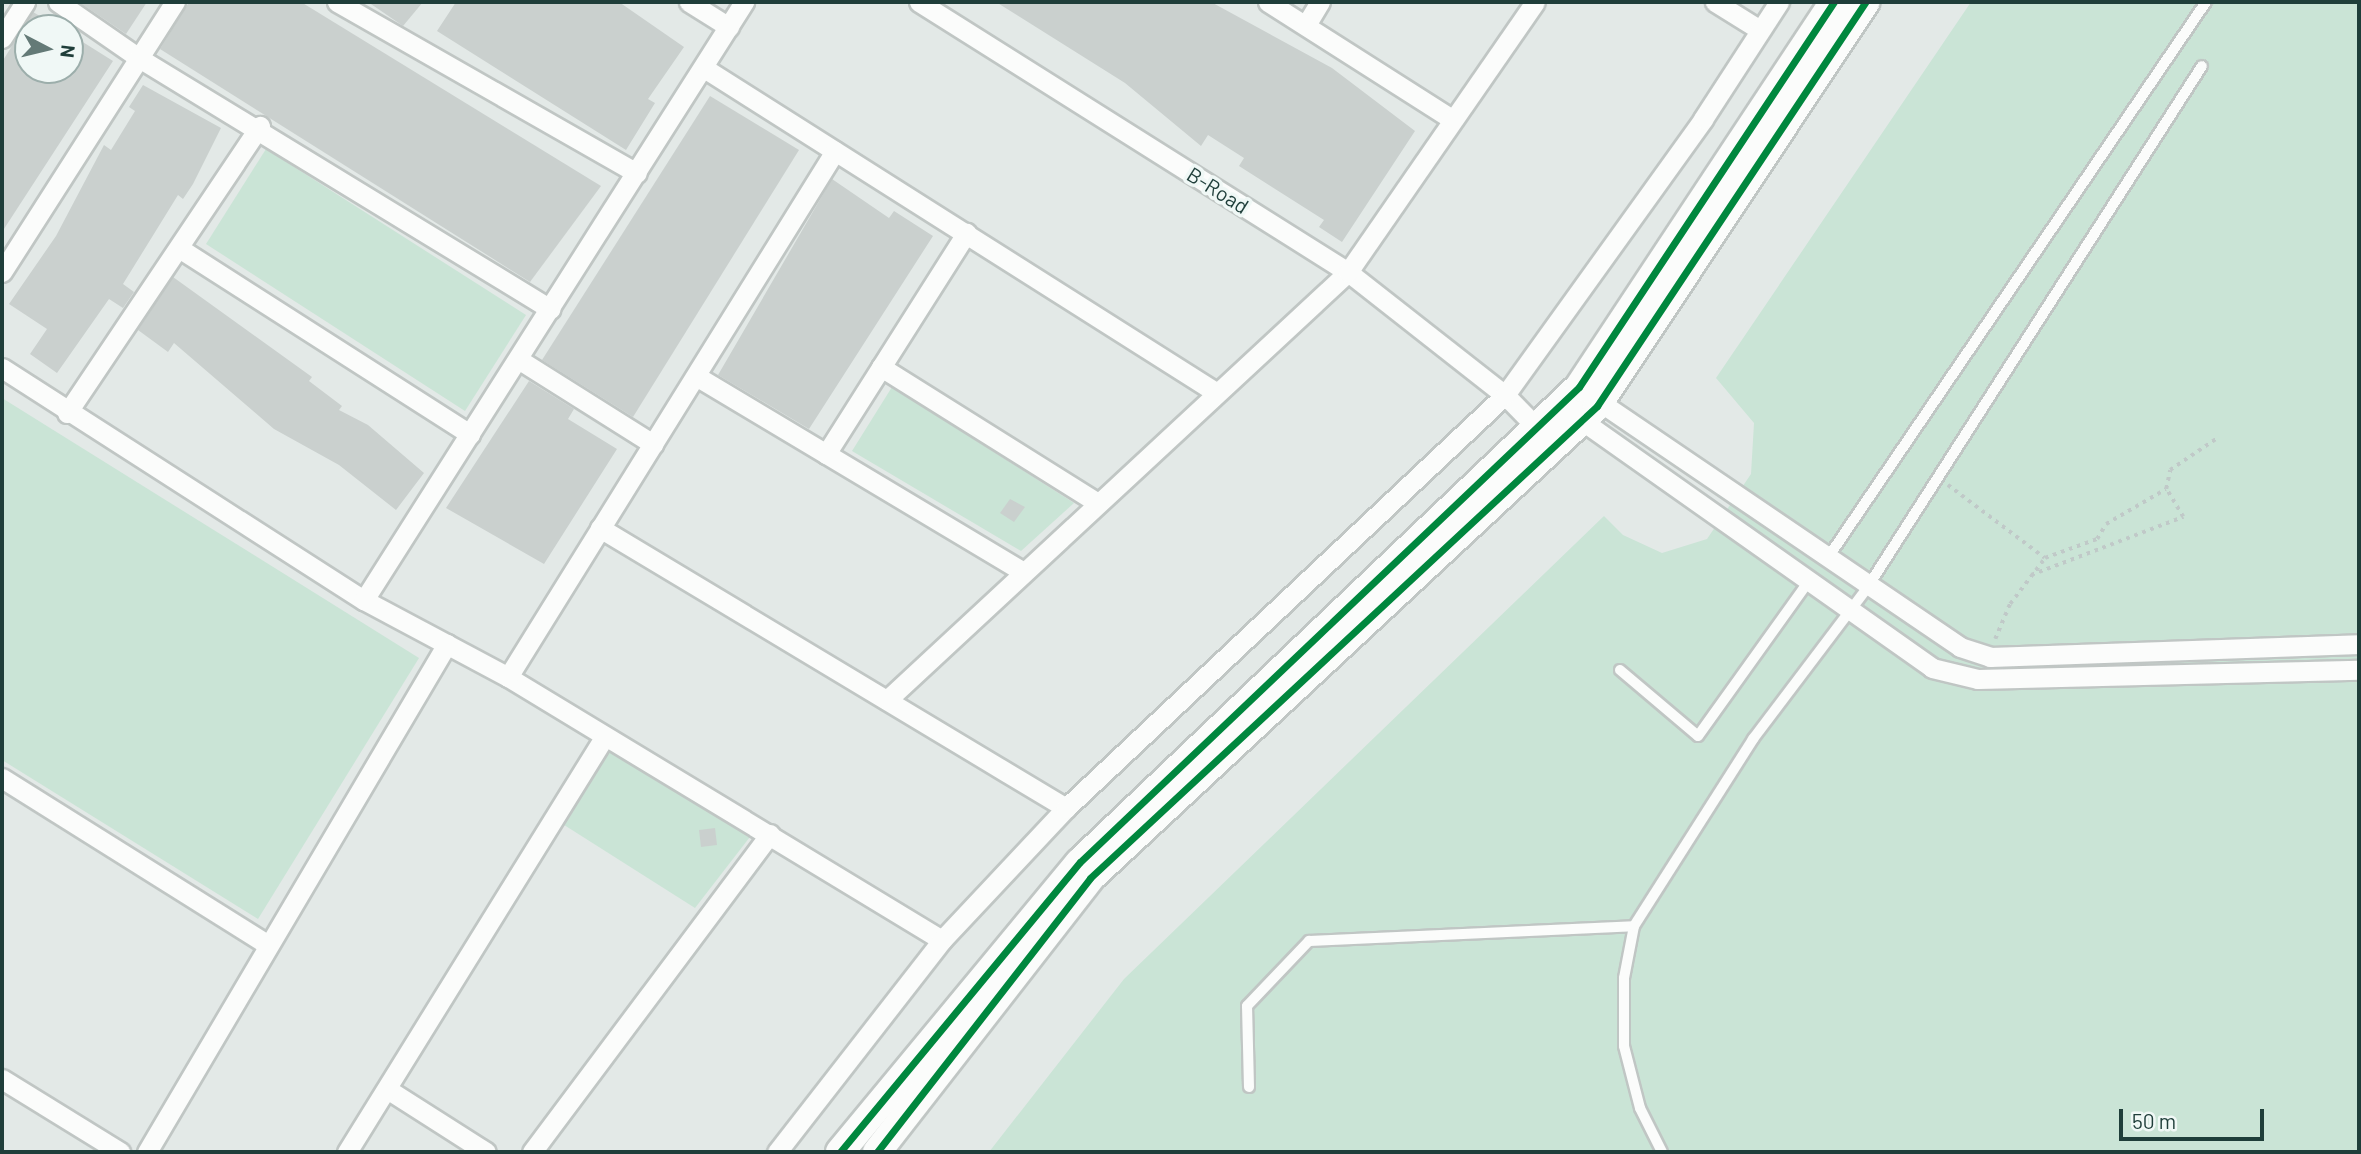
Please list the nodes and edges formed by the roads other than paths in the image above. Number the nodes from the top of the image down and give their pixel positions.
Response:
1 (25, 2) edge
2 (58, 2) edge
3 (175, 2) edge
4 (689, 2) edge
5 (744, 2) edge
6 (919, 2) edge
7 (1268, 2) edge
8 (1320, 2) edge
9 (1535, 2) edge
10 (1715, 2) edge
11 (1779, 2) edge
12 (1834, 2) edge
13 (1865, 2) edge
14 (2206, 2) edge
15 (349, 5) edge
16 (941, 8) edge
17 (1306, 25) junction
18 (729, 27) junction
19 (1760, 30) junction
20 (2, 38) edge
21 (139, 58) junction
22 (2202, 66) dead end
23 (704, 68) junction
24 (1450, 118) junction
25 (260, 126) junction
26 (835, 150) junction
27 (637, 173) junction
28 (966, 233) junction
29 (182, 250) junction
30 (2, 272) edge
31 (1348, 272) junction
32 (551, 309) junction
33 (518, 359) junction
34 (881, 367) junction
35 (2, 368) edge
36 (696, 376) junction
37 (1217, 393) junction
38 (1505, 395) junction
39 (1580, 404) junction
40 (67, 413) junction
41 (470, 434) junction
42 (1545, 437) junction
43 (653, 444) junction
44 (826, 454) junction
45 (1098, 503) junction
46 (600, 528) junction
47 (1826, 559) junction
48 (1023, 572) junction
49 (1809, 581) junction
50 (1867, 588) junction
51 (364, 600) junction
52 (1851, 610) junction
53 (447, 644) junction
54 (2359, 644) edge
55 (1620, 670) dead end
56 (2359, 670) edge
57 (508, 677) junction
58 (887, 700) junction
59 (604, 737) junction
60 (2, 778) edge
61 (1066, 808) junction
62 (770, 834) junction
63 (1634, 926) junction
64 (942, 940) junction
65 (268, 945) junction
66 (2, 1079) edge
67 (1249, 1087) dead end
68 (387, 1089) junction
69 (120, 1152) edge
70 (148, 1152) edge
71 (347, 1152) edge
72 (486, 1152) edge
73 (532, 1152) edge
74 (777, 1152) edge
75 (840, 1152) edge
76 (877, 1152) edge
77 (1662, 1152) edge

1 - 20 street
2 - 21 street
3 - 21 street
4 - 18 street
5 - 18 street
6 - 16 street, B-Road
7 - 17 street
8 - 17 street
9 - 24 street
10 - 19 street
11 - 19 street
12 - 39 street
13 - 39 street
14 - 47 lane
15 - 27 street
16 - 31 street, B-Road
17 - 24 street
18 - 23 street
19 - 38 street
21 - 25 street
21 - 30 street
22 - 50 lane
23 - 26 street
23 - 27 street
24 - 31 street
25 - 29 street
25 - 32 street
26 - 28 street
26 - 36 street
27 - 32 street
28 - 34 street
28 - 37 street
29 - 40 street
29 - 41 street
31 - 37 street
31 - 38 street, B-Road
32 - 33 street
33 - 41 street
33 - 43 street
34 - 44 street
34 - 45 street
35 - 40 street
36 - 43 street
36 - 44 street
37 - 45 street
38 - 42 street, B-Road
38 - 61 street
39 - 42 street
39 - 47 street
39 - 49 street
40 - 51 street
41 - 51 street
42 - 75 street
42 - 76 street
43 - 46 street
44 - 48 street
45 - 48 street
46 - 57 street
46 - 58 street
47 - 49 street
47 - 50 street
48 - 58 street
49 - 52 street
49 - 55 lane
50 - 52 lane
50 - 54 street
51 - 53 street
52 - 56 street
52 - 63 lane
53 - 57 street
53 - 65 street
57 - 59 street
58 - 61 street
59 - 62 street
59 - 68 street
60 - 65 street
61 - 64 street
62 - 64 street
62 - 73 street
63 - 67 lane
63 - 77 lane
64 - 74 street
65 - 70 street
66 - 69 street
68 - 71 street
68 - 72 street

